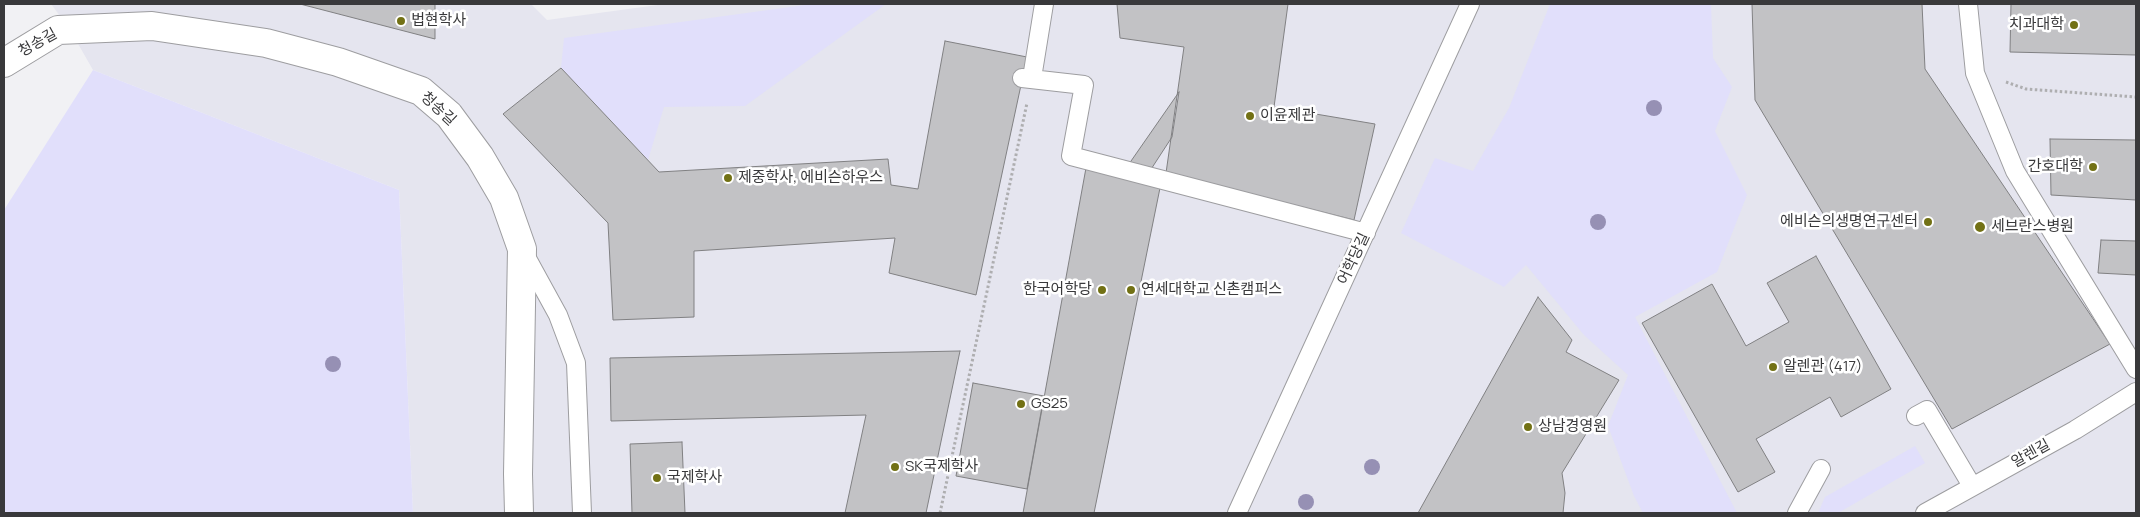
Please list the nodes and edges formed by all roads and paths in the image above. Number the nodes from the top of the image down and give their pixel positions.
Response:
1 (1044, 4) edge
2 (1470, 4) edge
3 (1968, 4) edge
4 (4, 63) edge
5 (1975, 73) junction
6 (1027, 78) junction
7 (2136, 97) edge
8 (1366, 233) junction
9 (522, 249) junction
10 (2136, 369) edge
11 (2136, 392) edge
12 (1916, 416) dead end
13 (1821, 469) dead end
14 (1972, 486) junction
15 (519, 513) edge
16 (582, 513) edge
17 (940, 513) edge
18 (1237, 513) edge
19 (1797, 513) edge
20 (1925, 513) edge

1 - 6 lane
2 - 8 lane, 어학당길
3 - 5 lane
4 - 9 street, 청송길
5 - 7 path
5 - 10 lane
6 - 8 lane
6 - 17 path
8 - 18 lane, 어학당길
9 - 15 street, 청송길
9 - 16 lane
11 - 14 lane, 알렌길
12 - 14 lane
13 - 19 lane
14 - 20 lane, 알렌길

